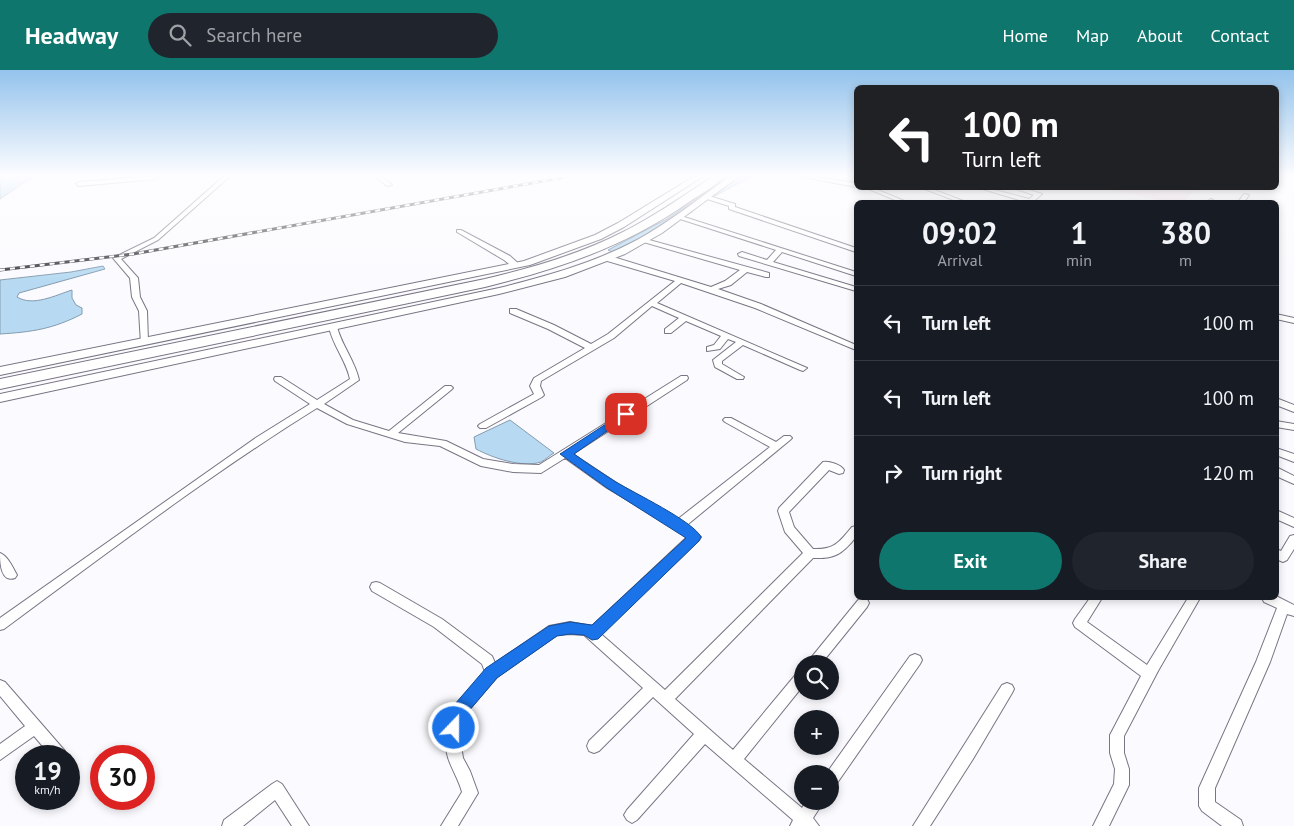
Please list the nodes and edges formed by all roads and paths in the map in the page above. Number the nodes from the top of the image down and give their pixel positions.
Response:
1 (186, 212) edge
2 (641, 212) edge
3 (653, 212) edge
4 (665, 212) edge
5 (686, 212) edge
6 (744, 212) edge
7 (680, 217) junction
8 (459, 231) dead end
9 (642, 240) junction
10 (854, 249) edge
11 (780, 250) junction
12 (742, 254) dead end
13 (607, 258) junction
14 (768, 262) junction
15 (516, 265) junction
16 (746, 269) junction
17 (854, 273) edge
18 (766, 275) dead end
19 (680, 280) junction
20 (854, 288) edge
21 (711, 289) junction
22 (651, 303) junction
23 (394, 308) junction
24 (513, 311) dead end
25 (1279, 317) edge
26 (684, 318) junction
27 (1294, 321) edge
28 (333, 327) junction
29 (668, 330) dead end
30 (726, 336) junction
31 (144, 342) junction
32 (741, 343) junction
33 (854, 347) edge
34 (590, 348) junction
35 (710, 349) dead end
36 (803, 368) dead end
37 (0, 371) edge
38 (0, 376) edge
39 (684, 378) dead end
40 (740, 378) dead end
41 (278, 379) dead end
42 (0, 384) edge
43 (448, 388) dead end
44 (0, 398) edge
45 (1279, 402) edge
46 (318, 404) junction
47 (1294, 409) edge
48 (728, 420) dead end
49 (483, 426) dead end
50 (390, 435) junction
51 (787, 438) dead end
52 (776, 446) junction
53 (1279, 452) edge
54 (566, 454) junction
55 (1294, 458) edge
56 (839, 470) dead end
57 (1279, 472) edge
58 (1294, 480) edge
59 (1279, 516) edge
60 (1294, 523) edge
61 (678, 525) junction
62 (854, 532) edge
63 (1294, 539) edge
64 (810, 553) junction
65 (1279, 555) edge
66 (0, 558) edge
67 (11, 575) dead end
68 (376, 587) dead end
69 (1095, 600) edge
70 (1193, 600) edge
71 (1272, 600) edge
72 (863, 603) dead end
73 (1289, 608) edge
74 (0, 625) edge
75 (592, 634) junction
76 (820, 655) edge
77 (915, 660) dead end
78 (492, 673) junction
79 (1149, 674) junction
80 (0, 686) edge
81 (794, 687) edge
82 (652, 688) junction
83 (1007, 689) dead end
84 (665, 699) junction
85 (35, 727) junction
86 (704, 734) junction
87 (51, 745) edge
88 (594, 746) dead end
89 (0, 753) edge
90 (734, 760) junction
91 (839, 768) edge
92 (811, 810) edge
93 (632, 815) dead end
94 (804, 824) edge
95 (230, 826) edge
96 (301, 826) edge
97 (449, 826) edge
98 (921, 826) edge
99 (1101, 826) edge
100 (1235, 826) edge

1 - 31 street
2 - 15 street
3 - 38 highway
4 - 23 highway
5 - 7 street
6 - 10 street
7 - 9 street
7 - 11 street
8 - 15 street
9 - 13 street
9 - 16 street
11 - 14 street
11 - 17 street
12 - 14 street
13 - 19 street
13 - 23 street
14 - 20 street
15 - 31 street
16 - 18 street
16 - 21 street
19 - 21 street
19 - 22 street
21 - 33 street
22 - 26 street
22 - 34 street
23 - 28 street
23 - 42 highway
24 - 34 street
25 - 27 street
26 - 29 street
26 - 30 street
28 - 44 street
28 - 46 street
30 - 32 street
30 - 35 street
31 - 37 street
32 - 36 street
32 - 40 street
34 - 49 street
39 - 54 street
41 - 46 street
43 - 50 street
45 - 47 street
46 - 50 street
46 - 74 street
48 - 52 street
50 - 54 street
51 - 52 street
52 - 61 street
53 - 55 street
54 - 61 street
56 - 64 street
57 - 58 street
59 - 60 street
61 - 75 street
62 - 64 street
63 - 65 street
64 - 84 street
66 - 67 street
68 - 78 street
69 - 79 street
70 - 79 street
71 - 73 street
72 - 76 street
73 - 100 street
75 - 78 street
75 - 82 street
77 - 91 street
78 - 97 street
79 - 99 street
80 - 85 street
81 - 90 street
82 - 84 street
82 - 88 street
83 - 98 street
84 - 86 street
85 - 87 street
85 - 89 street
86 - 90 street
86 - 93 street
90 - 94 street
92 - 94 street
95 - 96 street

